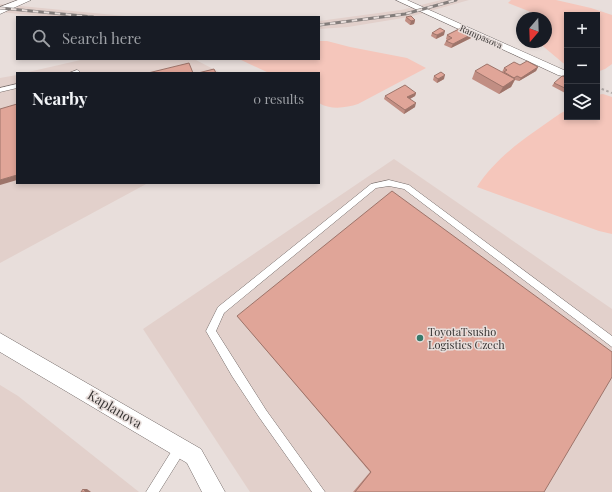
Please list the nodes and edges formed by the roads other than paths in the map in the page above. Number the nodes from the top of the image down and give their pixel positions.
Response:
1 (27, 0) edge
2 (400, 0) edge
3 (0, 11) edge
4 (562, 73) dead end
5 (16, 86) edge
6 (0, 90) edge
7 (0, 342) edge
8 (612, 342) edge
9 (180, 448) junction
10 (152, 492) edge
11 (214, 492) edge
12 (319, 492) edge

1 - 3 street
2 - 4 street, Rampasova
5 - 6 lane
7 - 9 street, Kaplanova
8 - 12 lane
9 - 10 lane
9 - 11 street, Kaplanova

